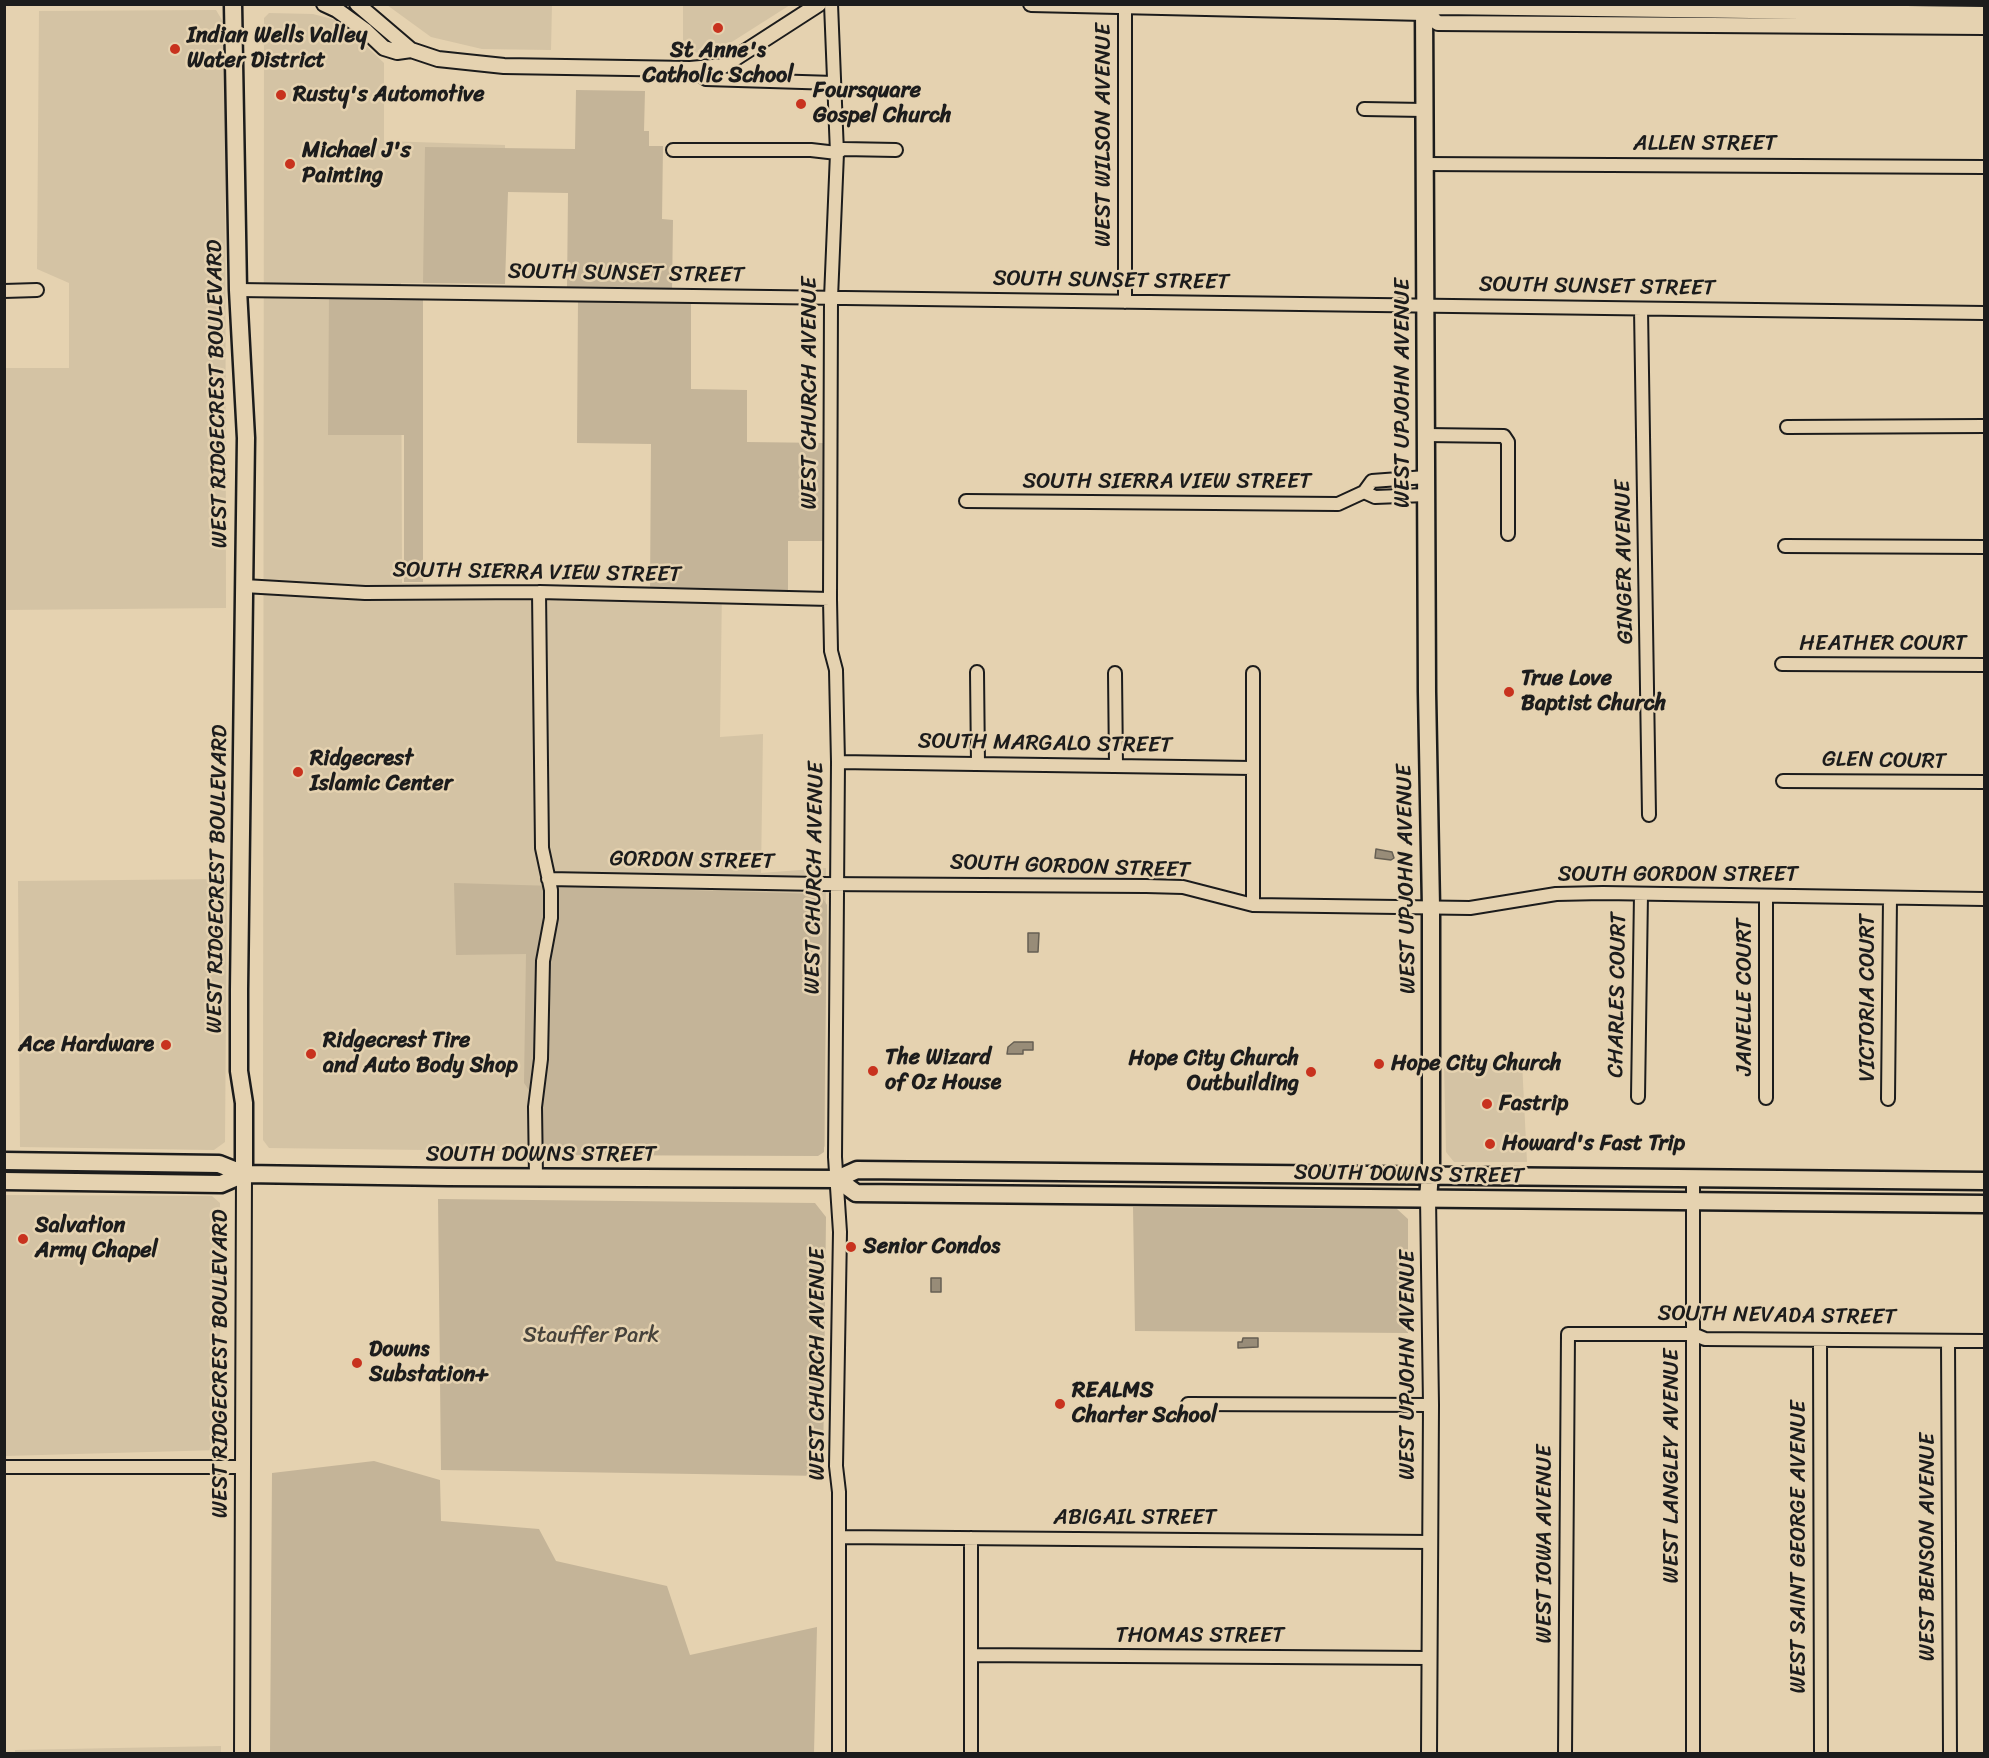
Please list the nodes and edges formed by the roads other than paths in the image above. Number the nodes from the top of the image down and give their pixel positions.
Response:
1 (233, 4) edge
2 (324, 4) edge
3 (357, 4) edge
4 (819, 4) edge
5 (831, 4) edge
6 (1031, 4) edge
7 (1125, 6) edge
8 (1276, 7) edge
9 (1424, 9) edge
10 (1826, 14) edge
11 (1984, 14) edge
12 (1943, 15) edge
13 (1984, 27) edge
14 (411, 50) junction
15 (690, 69) junction
16 (834, 83) junction
17 (1364, 109) dead end
18 (1424, 110) junction
19 (672, 150) dead end
20 (896, 150) dead end
21 (837, 153) junction
22 (1424, 164) junction
23 (1984, 167) edge
24 (37, 290) dead end
25 (238, 290) junction
26 (4, 291) edge
27 (831, 298) junction
28 (1125, 302) junction
29 (1425, 306) junction
30 (1641, 309) junction
31 (1984, 313) edge
32 (1984, 426) edge
33 (1787, 427) dead end
34 (1426, 435) junction
35 (1426, 477) junction
36 (1364, 492) junction
37 (1426, 495) junction
38 (966, 501) dead end
39 (1508, 534) dead end
40 (1785, 546) dead end
41 (1984, 547) edge
42 (244, 586) junction
43 (539, 592) junction
44 (830, 599) junction
45 (1782, 664) dead end
46 (1984, 665) edge
47 (977, 672) dead end
48 (1115, 673) dead end
49 (1253, 673) dead end
50 (838, 762) junction
51 (978, 764) junction
52 (1116, 766) junction
53 (1252, 768) junction
54 (1783, 780) dead end
55 (1984, 783) edge
56 (1649, 815) dead end
57 (548, 879) junction
58 (835, 883) junction
59 (1641, 894) junction
60 (1766, 896) junction
61 (1890, 898) junction
62 (1984, 899) edge
63 (1253, 905) junction
64 (1431, 907) junction
65 (1638, 1097) dead end
66 (1766, 1098) dead end
67 (1888, 1099) dead end
68 (4, 1161) edge
69 (244, 1174) junction
70 (1430, 1174) junction
71 (536, 1177) junction
72 (837, 1179) junction
73 (1692, 1179) junction
74 (4, 1181) edge
75 (1984, 1181) edge
76 (1428, 1198) junction
77 (1692, 1200) junction
78 (1984, 1204) edge
79 (1568, 1334) joint
80 (1693, 1334) junction
81 (1820, 1340) junction
82 (1948, 1341) junction
83 (1984, 1341) edge
84 (1188, 1404) dead end
85 (1431, 1405) junction
86 (4, 1467) edge
87 (242, 1467) junction
88 (839, 1537) junction
89 (971, 1538) junction
90 (1430, 1542) junction
91 (971, 1655) junction
92 (1428, 1658) junction
93 (242, 1754) edge
94 (839, 1754) edge
95 (971, 1754) edge
96 (1429, 1754) edge
97 (1565, 1754) edge
98 (1693, 1754) edge
99 (1821, 1754) edge
100 (1950, 1754) edge

1 - 25 main road, WEST RIDGECREST BOULEVARD
2 - 14 street
3 - 14 street
4 - 15 street
5 - 16 street, WEST CHURCH AVENUE
6 - 7 street
7 - 8 street
7 - 28 street, WEST WILSON AVENUE
8 - 9 street
9 - 10 street
9 - 18 main road, WEST UPJOHN AVENUE
10 - 12 street
11 - 12 street
12 - 13 street
14 - 15 street
15 - 16 street
16 - 21 street, WEST CHURCH AVENUE
17 - 18 street
18 - 22 main road, WEST UPJOHN AVENUE
19 - 21 street
20 - 21 street
21 - 27 street, WEST CHURCH AVENUE
22 - 23 street, ALLEN STREET
22 - 29 main road, WEST UPJOHN AVENUE
24 - 26 street
25 - 27 street, SOUTH SUNSET STREET
25 - 42 main road, WEST RIDGECREST BOULEVARD
27 - 28 street, SOUTH SUNSET STREET
27 - 44 street, WEST CHURCH AVENUE
28 - 29 street, SOUTH SUNSET STREET
29 - 30 street, SOUTH SUNSET STREET
29 - 34 main road, WEST UPJOHN AVENUE
30 - 31 street, SOUTH SUNSET STREET
30 - 56 street, GINGER AVENUE
32 - 33 street
34 - 35 main road, WEST UPJOHN AVENUE
34 - 39 street
35 - 36 street, SOUTH SIERRA VIEW STREET
35 - 37 main road, WEST UPJOHN AVENUE
36 - 37 street
36 - 38 street, SOUTH SIERRA VIEW STREET
37 - 64 main road, WEST UPJOHN AVENUE
40 - 41 street
42 - 43 street, SOUTH SIERRA VIEW STREET
42 - 69 main road, WEST RIDGECREST BOULEVARD
43 - 44 street, SOUTH SIERRA VIEW STREET
43 - 57 street
44 - 50 street, WEST CHURCH AVENUE
45 - 46 street, HEATHER COURT
47 - 51 street
48 - 52 street
49 - 53 street
50 - 51 street, SOUTH MARGALO STREET
50 - 58 street, WEST CHURCH AVENUE
51 - 52 street, SOUTH MARGALO STREET
52 - 53 street, SOUTH MARGALO STREET
53 - 63 street
54 - 55 street, GLEN COURT
57 - 58 street, GORDON STREET
57 - 71 street
58 - 63 street, SOUTH GORDON STREET
58 - 72 street, WEST CHURCH AVENUE
59 - 60 street, SOUTH GORDON STREET
59 - 64 street, SOUTH GORDON STREET
59 - 65 street, CHARLES COURT
60 - 61 street, SOUTH GORDON STREET
60 - 66 street, JANELLE COURT
61 - 62 street, SOUTH GORDON STREET
61 - 67 street, VICTORIA COURT
63 - 64 street, SOUTH GORDON STREET
64 - 70 main road, WEST UPJOHN AVENUE
68 - 69 main road
69 - 71 main road, SOUTH DOWNS STREET
69 - 74 main road
69 - 87 street, WEST RIDGECREST BOULEVARD
70 - 72 main road, SOUTH DOWNS STREET
70 - 73 main road, SOUTH DOWNS STREET
70 - 76 main road, WEST UPJOHN AVENUE
71 - 72 main road, SOUTH DOWNS STREET
72 - 76 main road, SOUTH DOWNS STREET
72 - 88 street, WEST CHURCH AVENUE
73 - 75 main road, SOUTH DOWNS STREET
73 - 77 street, WEST LANGLEY AVENUE
76 - 77 main road, SOUTH DOWNS STREET
76 - 85 street, WEST UPJOHN AVENUE
77 - 78 main road, SOUTH DOWNS STREET
77 - 80 street, WEST LANGLEY AVENUE
79 - 80 street, SOUTH NEVADA STREET
79 - 97 street, WEST IOWA AVENUE
80 - 81 street, SOUTH NEVADA STREET
80 - 98 street, WEST LANGLEY AVENUE
81 - 82 street, SOUTH NEVADA STREET
81 - 99 street, WEST SAINT GEORGE AVENUE
82 - 83 street, SOUTH NEVADA STREET
82 - 100 street, WEST BENSON AVENUE
84 - 85 street
85 - 90 street, WEST UPJOHN AVENUE
86 - 87 street
87 - 93 street, WEST RIDGECREST BOULEVARD
88 - 89 street, ABIGAIL STREET
88 - 94 street, WEST CHURCH AVENUE
89 - 90 street, ABIGAIL STREET
89 - 91 street
90 - 92 street, WEST UPJOHN AVENUE
91 - 92 street, THOMAS STREET
91 - 95 street
92 - 96 street, WEST UPJOHN AVENUE

